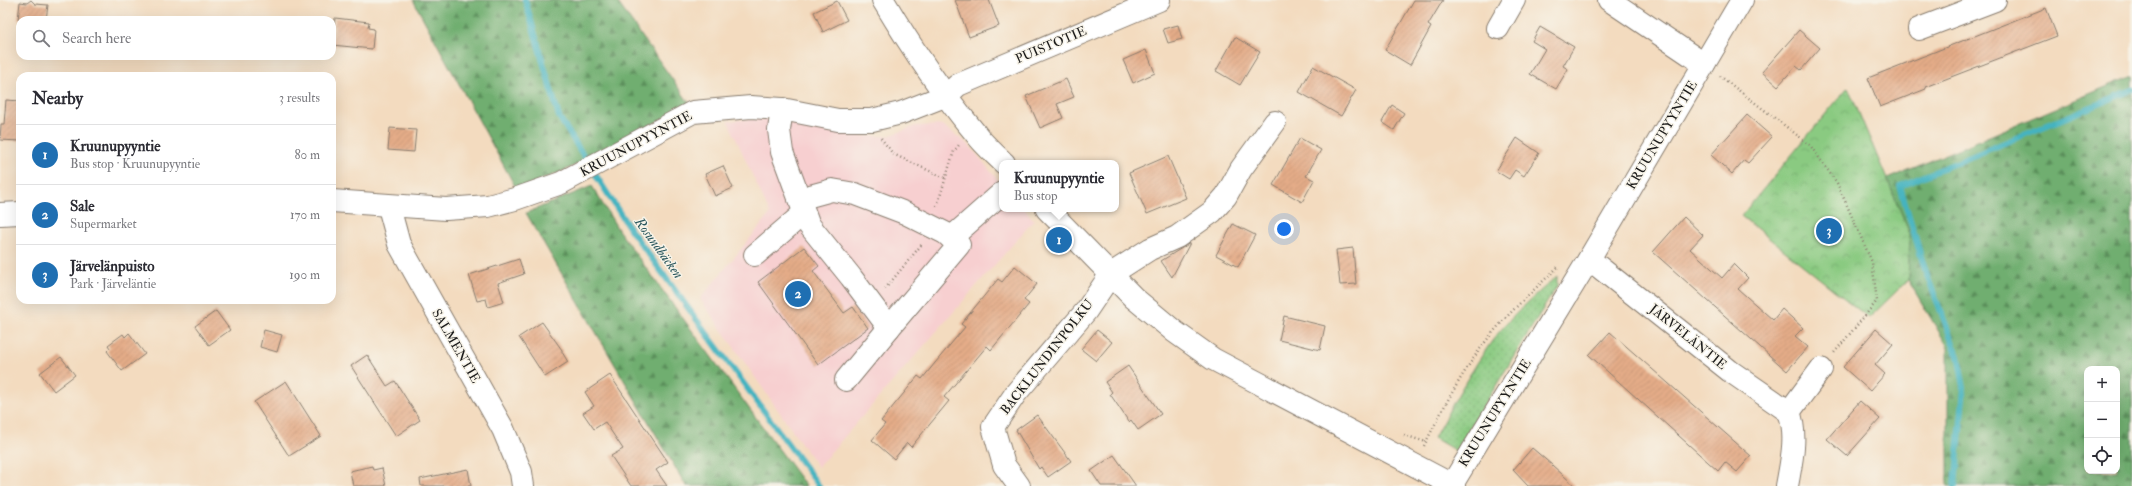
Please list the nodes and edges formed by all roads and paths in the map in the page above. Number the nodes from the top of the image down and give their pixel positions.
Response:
1 (883, 0) edge
2 (1158, 0) edge
3 (1514, 0) edge
4 (1608, 0) edge
5 (1742, 0) edge
6 (1995, 0) edge
7 (1498, 28) dead end
8 (1919, 29) dead end
9 (1704, 64) junction
10 (947, 95) junction
11 (782, 109) junction
12 (872, 120) junction
13 (1275, 122) dead end
14 (1001, 160) edge
15 (945, 178) dead end
16 (999, 196) edge
17 (336, 202) edge
18 (802, 206) junction
19 (389, 207) junction
20 (1050, 212) edge
21 (16, 213) edge
22 (0, 214) edge
23 (951, 238) junction
24 (755, 255) dead end
25 (1589, 259) junction
26 (1562, 264) dead end
27 (1111, 274) junction
28 (889, 328) junction
29 (1820, 369) joint
30 (846, 380) dead end
31 (1789, 412) junction
32 (1399, 433) dead end
33 (1426, 442) junction
34 (1415, 464) junction
35 (1452, 485) edge
36 (523, 486) edge
37 (1019, 486) edge
38 (1787, 486) edge

1 - 10 street
2 - 10 street, PUISTOTIE
3 - 7 street
4 - 9 street
5 - 9 street, KRUUNUPYYNTIE
6 - 8 street
9 - 25 street, KRUUNUPYYNTIE
9 - 29 path
10 - 12 street, KRUUNUPYYNTIE
10 - 14 street
11 - 12 street, KRUUNUPYYNTIE
11 - 18 street
11 - 19 street, KRUUNUPYYNTIE
12 - 15 path
13 - 27 street
16 - 23 street
17 - 19 street, KRUUNUPYYNTIE
18 - 23 street
18 - 24 street
18 - 28 street
19 - 36 street, SALMENTIE
20 - 27 street, KRUUNUPYYNTIE
21 - 22 street
23 - 28 street
25 - 31 street, JÄRVELÄNTIE
25 - 35 street, KRUUNUPYYNTIE
26 - 33 path
27 - 34 street, KRUUNUPYYNTIE
27 - 37 street, BACKLUNDINPOLKU
28 - 30 street
29 - 31 street
31 - 38 street
32 - 33 path
33 - 34 path
34 - 35 street, KRUUNUPYYNTIE

